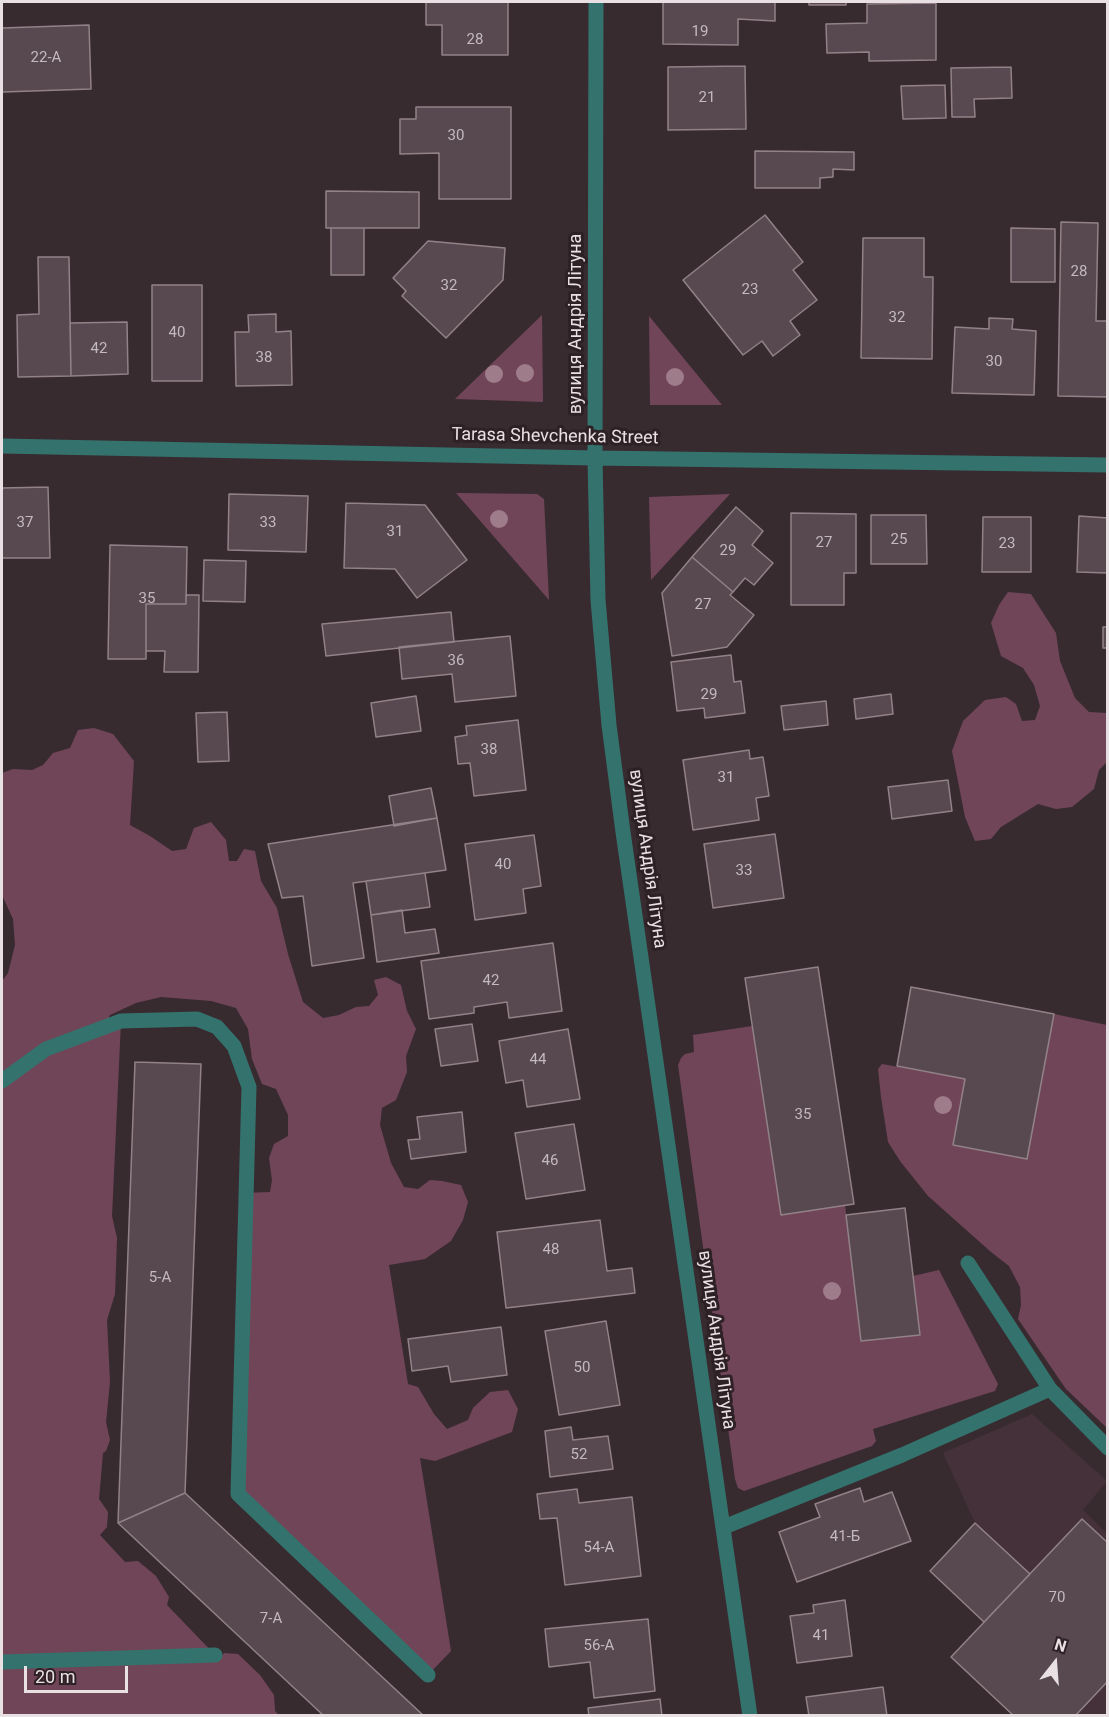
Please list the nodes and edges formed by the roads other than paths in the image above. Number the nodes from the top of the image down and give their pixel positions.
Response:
1 (596, 2) edge
2 (2, 446) edge
3 (595, 458) junction
4 (1107, 465) edge
5 (2, 1082) edge
6 (968, 1263) dead end
7 (1050, 1389) junction
8 (1107, 1448) edge
9 (724, 1527) junction
10 (215, 1655) dead end
11 (2, 1662) edge
12 (428, 1675) dead end
13 (750, 1716) edge

1 - 3 street, вулиця Андрія Літуна
2 - 3 street, Tarasa Shevchenka Street
3 - 4 street, Tarasa Shevchenka Street
3 - 9 street, вулиця Андрія Літуна
5 - 12 street
6 - 7 street
7 - 8 street
7 - 9 street
9 - 13 street, вулиця Андрія Літуна
10 - 11 street

